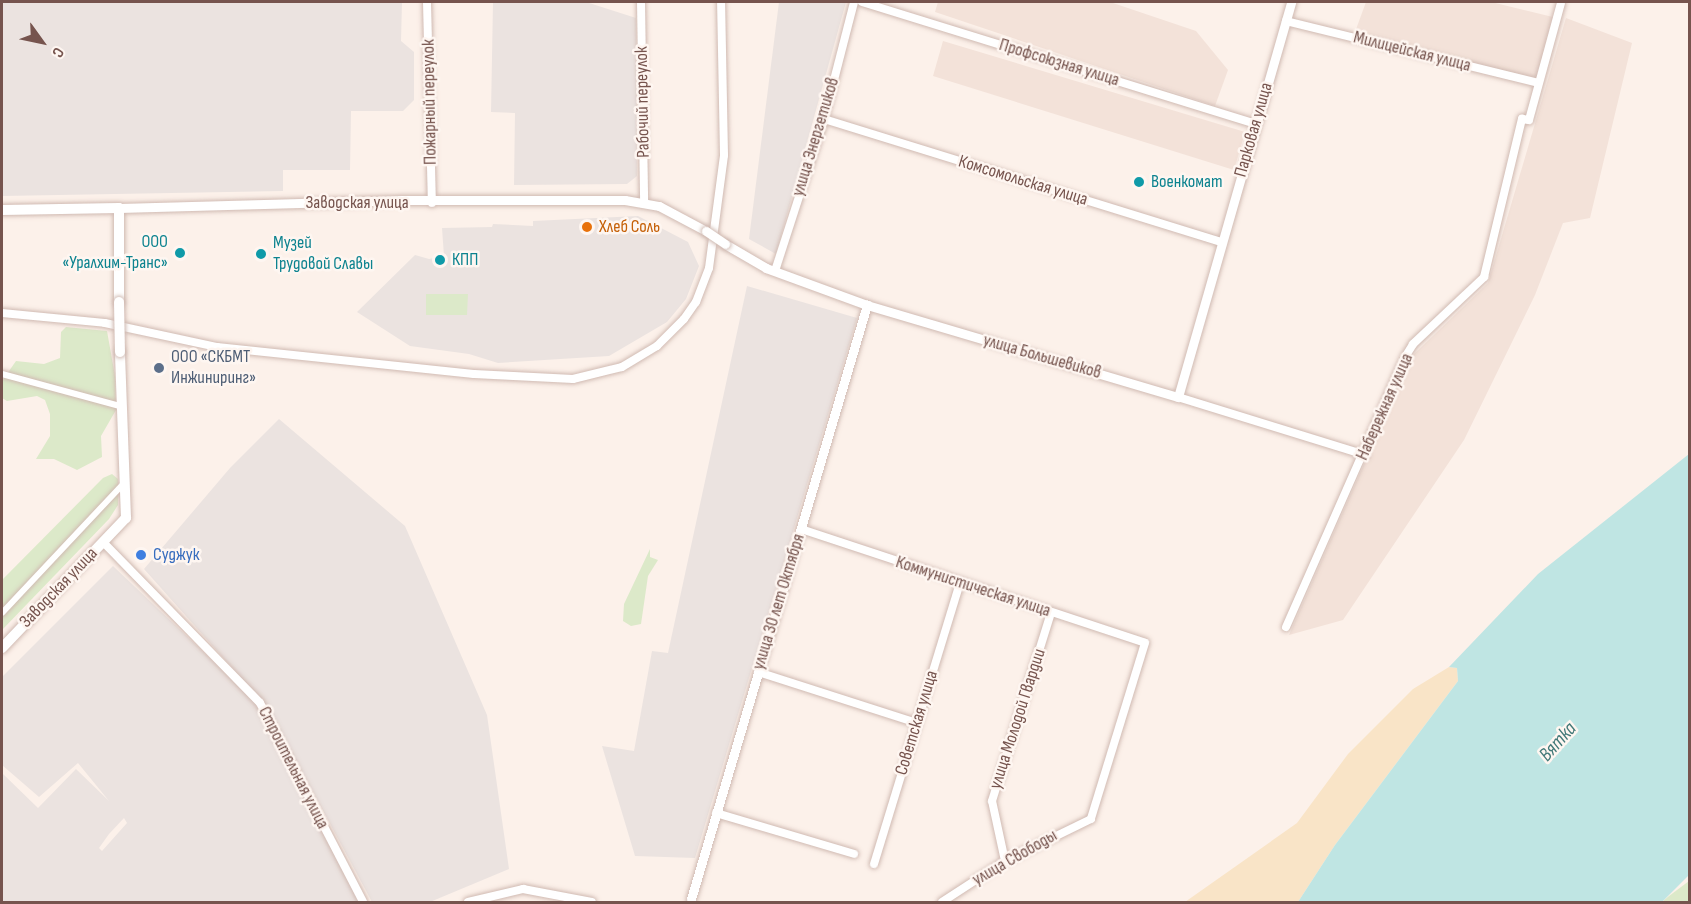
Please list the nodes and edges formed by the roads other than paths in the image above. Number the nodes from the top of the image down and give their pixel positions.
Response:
1 (427, 2) edge
2 (641, 2) edge
3 (721, 2) edge
4 (854, 2) edge
5 (862, 2) edge
6 (1291, 2) edge
7 (1561, 3) dead end
8 (1286, 21) junction
9 (1539, 83) junction
10 (824, 119) junction
11 (1256, 124) junction
12 (644, 202) junction
13 (432, 203) junction
14 (119, 208) junction
15 (2, 210) edge
16 (1222, 242) junction
17 (726, 244) joint
18 (775, 271) junction
19 (867, 305) junction
20 (2, 313) edge
21 (2, 374) edge
22 (1178, 397) junction
23 (120, 406) junction
24 (1365, 455) junction
25 (123, 484) junction
26 (801, 529) junction
27 (104, 543) junction
28 (960, 582) junction
29 (1051, 613) junction
30 (2, 614) edge
31 (1286, 627) dead end
32 (2, 648) edge
33 (758, 672) junction
34 (917, 723) junction
35 (716, 813) junction
36 (1091, 819) joint
37 (854, 854) dead end
38 (1005, 861) junction
39 (874, 864) dead end
40 (690, 901) edge
41 (363, 903) edge
42 (468, 903) edge
43 (592, 903) edge
44 (942, 903) edge

1 - 13 street, Пожарный переулок
2 - 12 street, Рабочий переулок
3 - 20 street
4 - 10 street, улица Энергетиков
5 - 11 street, Профсоюзная улица
6 - 8 street, Парковая улица
7 - 9 street, Набережная улица
8 - 9 street, Милицейская улица
8 - 11 street, Парковая улица
9 - 24 street, Набережная улица
10 - 16 street, Комсомольская улица
10 - 18 street, улица Энергетиков
11 - 16 street, Парковая улица
12 - 13 street, Заводская улица
12 - 17 street, Заводская улица, bridge
13 - 14 street, Заводская улица
14 - 15 main road, Заводская улица
14 - 23 main road, Заводская улица, bridge
16 - 22 street, Парковая улица
17 - 18 street, улица Большевиков
18 - 19 street, улица Большевиков
19 - 22 street, улица Большевиков
19 - 26 street, улица 30 лет Октября
21 - 23 street
22 - 24 street, улица Большевиков
23 - 25 main road, Заводская улица
24 - 31 street, Набережная улица
25 - 27 main road, Заводская улица
25 - 30 street
26 - 28 street, Коммунистическая улица
26 - 33 street, улица 30 лет Октября
27 - 32 main road, Заводская улица
27 - 41 street, Строительная улица
28 - 29 street, Коммунистическая улица
28 - 34 street, Советская улица
29 - 36 street, Коммунистическая улица
29 - 38 street, улица Молодой Гвардии
33 - 34 street
33 - 35 street, улица 30 лет Октября
34 - 39 street, Советская улица
35 - 37 street
35 - 40 street, улица 30 лет Октября
36 - 38 street, улица Свободы
38 - 44 street, улица Свободы
42 - 43 street

